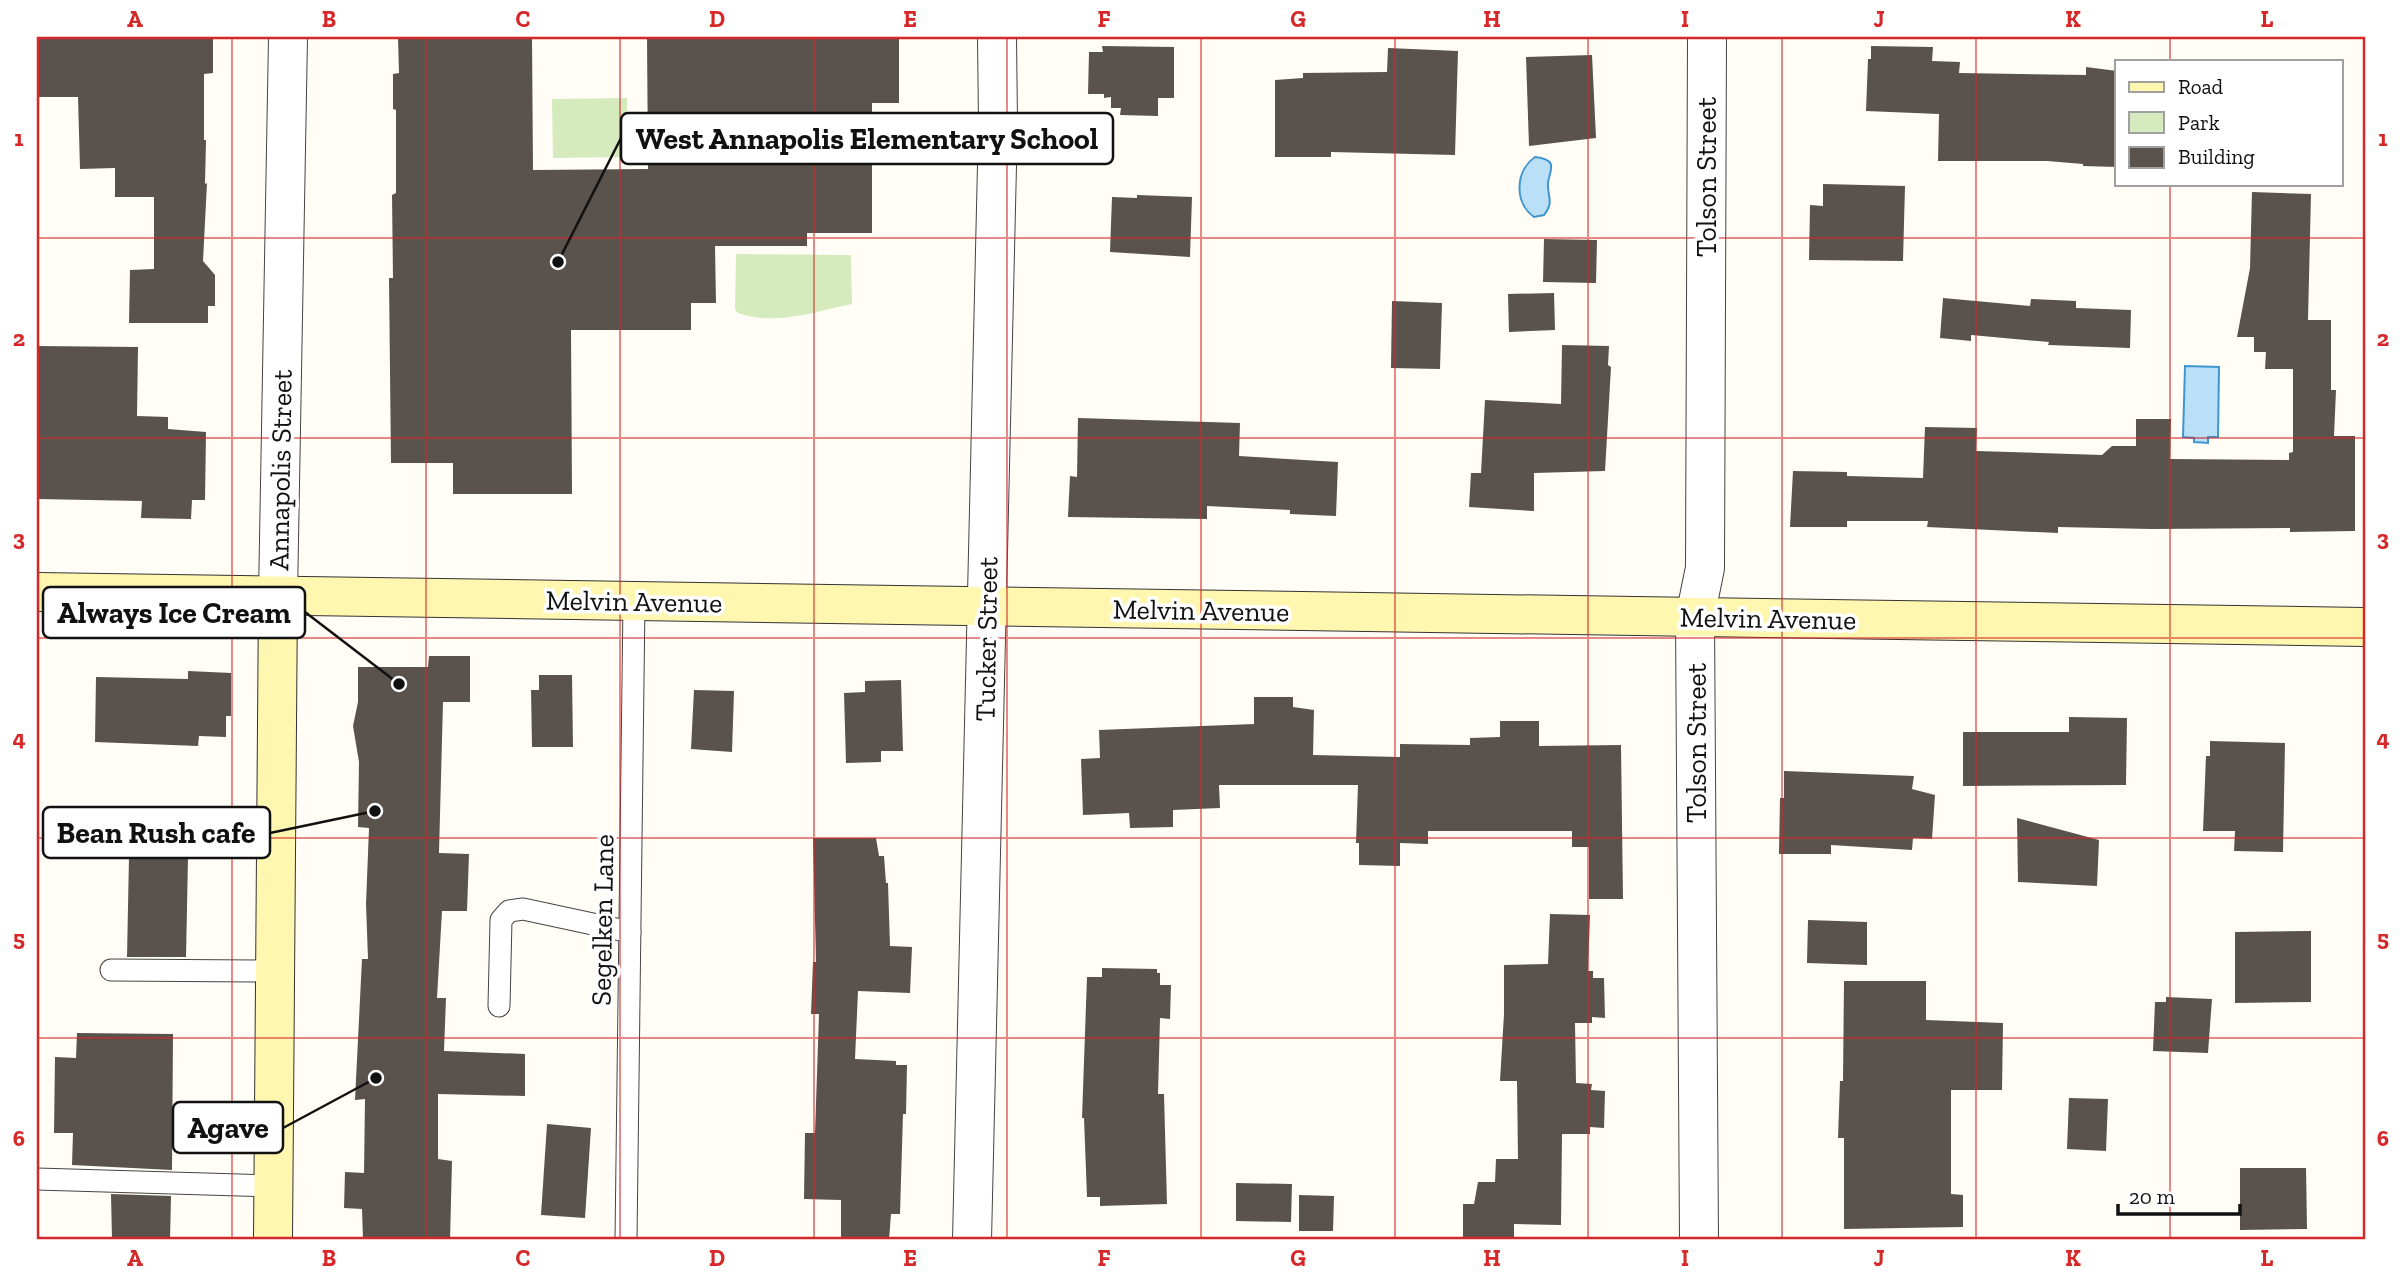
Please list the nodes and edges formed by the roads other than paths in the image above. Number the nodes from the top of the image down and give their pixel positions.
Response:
1 (288, 37) edge
2 (997, 37) edge
3 (1707, 37) edge
4 (37, 592) edge
5 (278, 596) junction
6 (634, 601) junction
7 (987, 606) junction
8 (1695, 617) junction
9 (2365, 627) edge
10 (630, 932) junction
11 (111, 970) dead end
12 (275, 971) junction
13 (499, 1006) dead end
14 (37, 1180) edge
15 (273, 1186) junction
16 (273, 1240) edge
17 (626, 1240) edge
18 (972, 1240) edge
19 (1699, 1240) edge

1 - 5 street, Annapolis Street
2 - 7 street, Tucker Street
3 - 8 street, Tolson Street
4 - 5 street, Melvin Avenue
5 - 6 street, Melvin Avenue
5 - 12 street, Annapolis Street
6 - 7 street, Melvin Avenue
6 - 10 lane, Segelken Lane
7 - 8 street, Melvin Avenue
7 - 18 street, Tucker Street
8 - 9 street, Melvin Avenue
8 - 19 street, Tolson Street
10 - 13 lane
10 - 17 lane, Segelken Lane
11 - 12 lane
12 - 15 street, Annapolis Street
14 - 15 lane
15 - 16 street, Annapolis Street

